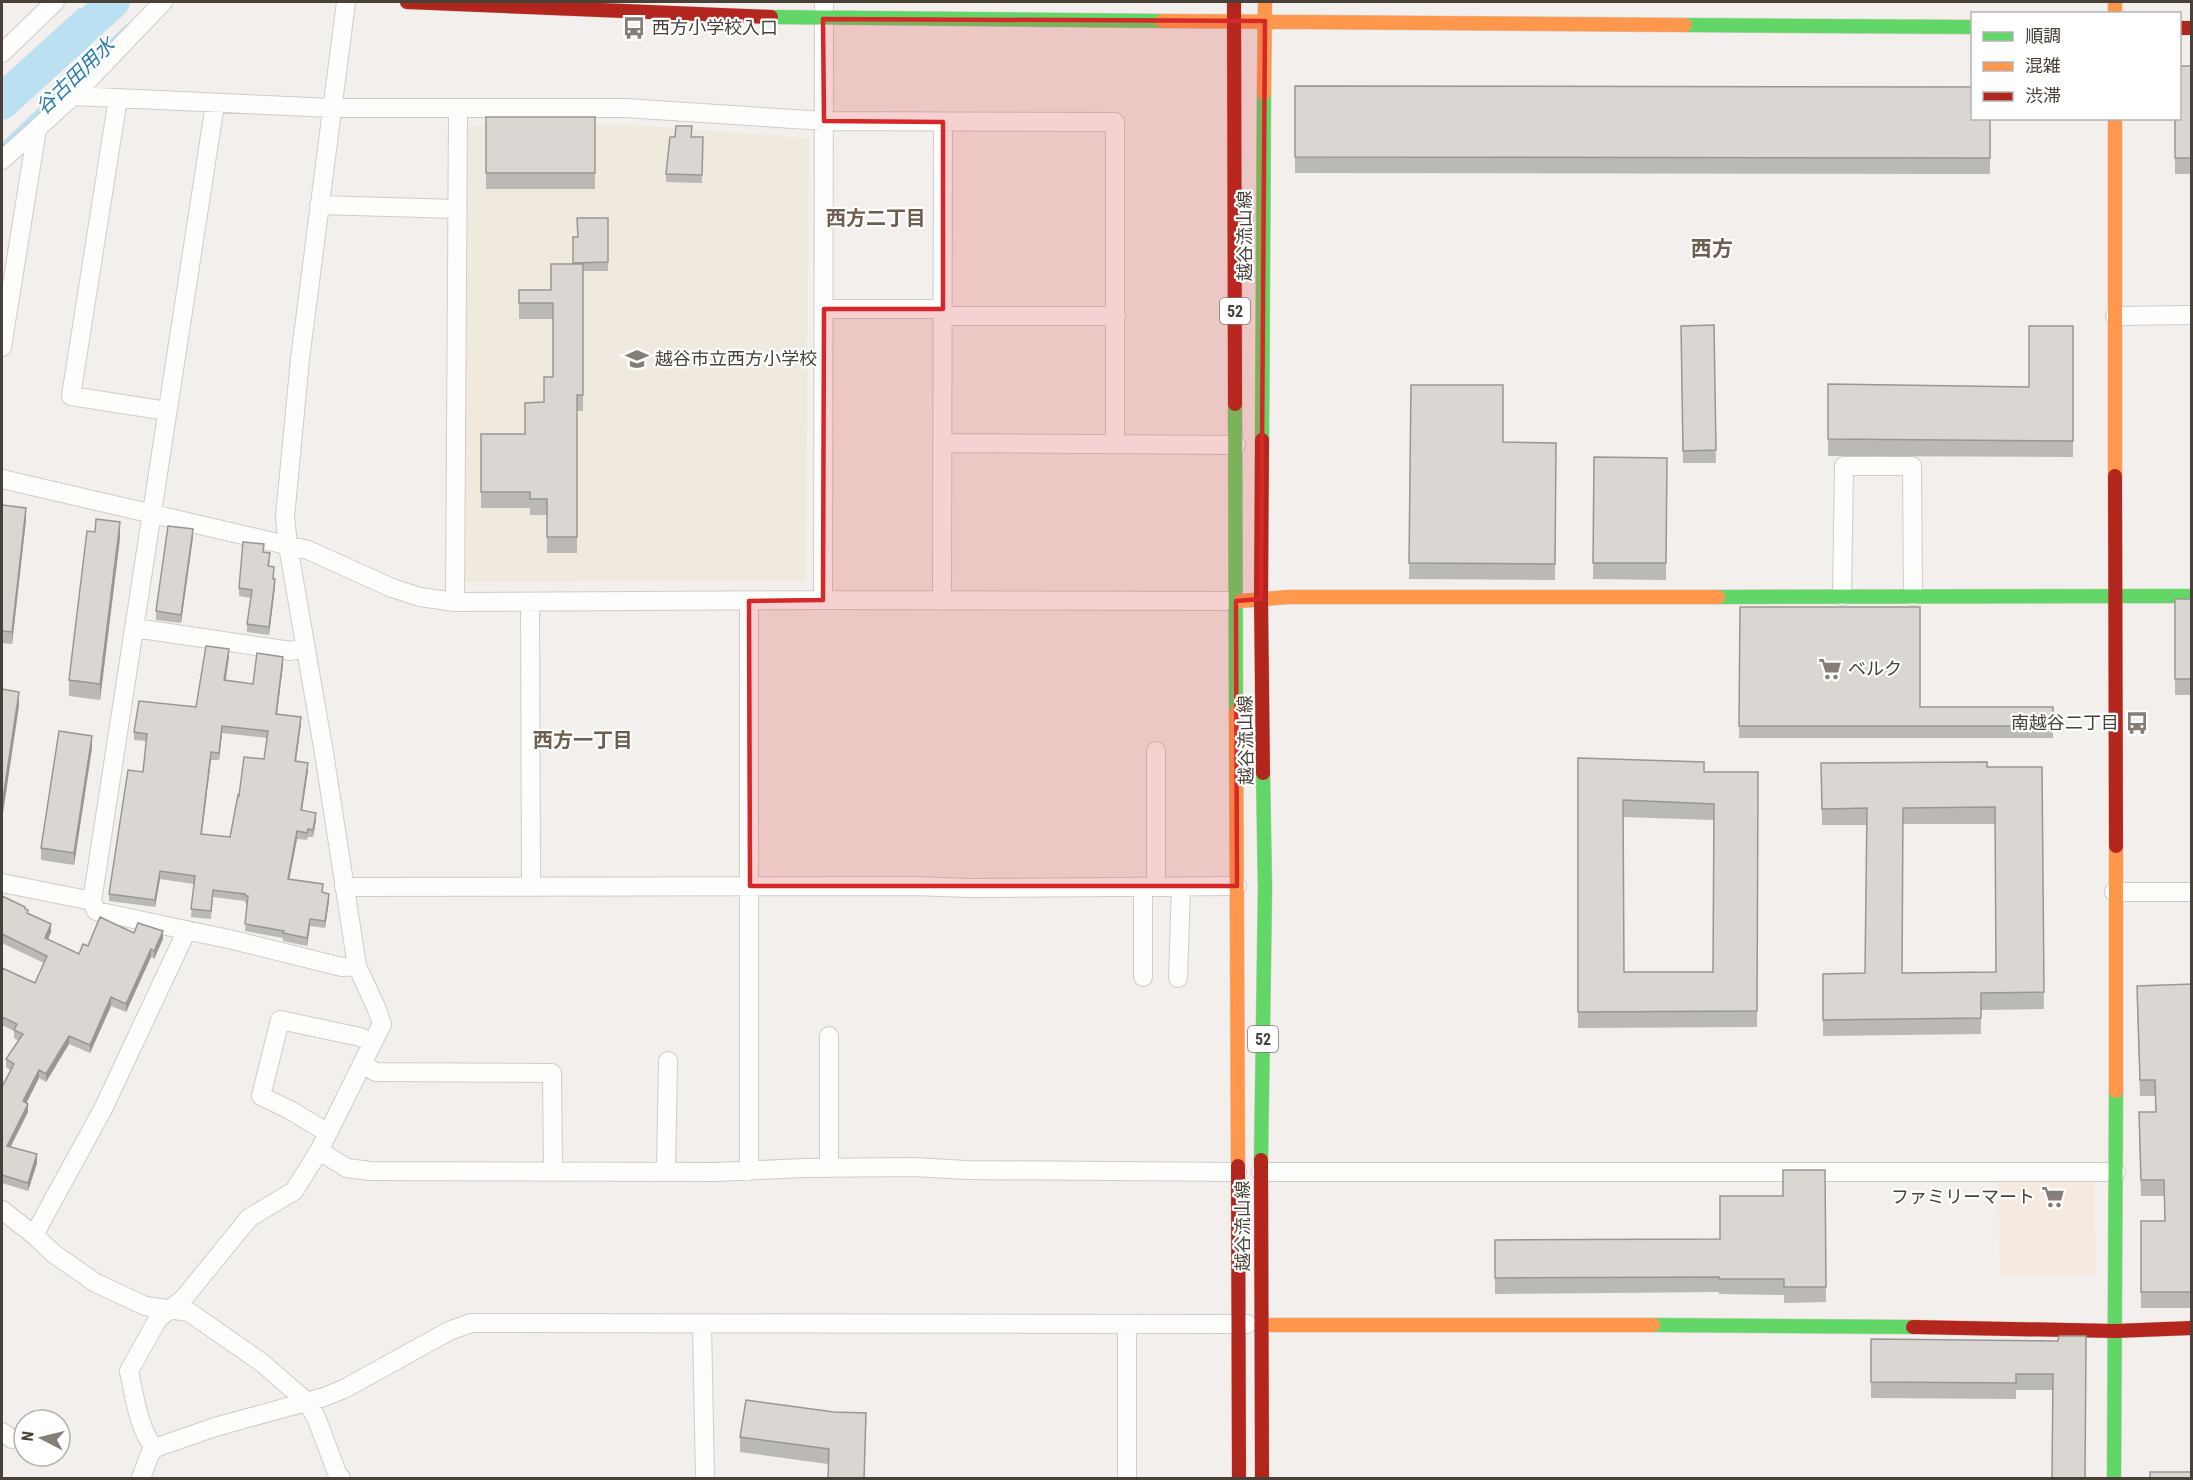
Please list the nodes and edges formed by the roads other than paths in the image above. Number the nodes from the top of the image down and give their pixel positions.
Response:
1 (55, 2) edge
2 (163, 2) edge
3 (346, 2) edge
4 (407, 2) edge
5 (1234, 2) edge
6 (1265, 2) edge
7 (823, 10) edge
8 (1234, 21) junction
9 (1265, 21) junction
10 (1971, 27) edge
11 (2, 53) edge
12 (73, 96) junction
13 (118, 98) junction
14 (215, 104) junction
15 (332, 108) junction
16 (458, 110) junction
17 (2115, 120) edge
18 (824, 121) junction
19 (943, 122) junction
20 (37, 129) junction
21 (2, 160) edge
22 (319, 205) junction
23 (456, 209) junction
24 (824, 309) junction
25 (943, 313) junction
26 (2192, 315) edge
27 (1116, 316) junction
28 (2115, 316) junction
29 (2, 347) edge
30 (167, 411) junction
31 (942, 443) junction
32 (1115, 444) junction
33 (1236, 445) junction
34 (2, 479) edge
35 (152, 515) junction
36 (288, 546) junction
37 (1842, 596) junction
38 (1913, 596) junction
39 (2115, 596) junction
40 (2192, 596) edge
41 (1261, 599) junction
42 (823, 600) junction
43 (749, 601) junction
44 (942, 601) junction
45 (1236, 601) junction
46 (455, 602) junction
47 (530, 603) junction
48 (135, 628) junction
49 (305, 647) junction
50 (1156, 751) dead end
51 (2, 883) edge
52 (531, 886) junction
53 (750, 886) junction
54 (1181, 886) junction
55 (1237, 886) junction
56 (344, 887) junction
57 (1150, 887) junction
58 (2114, 892) junction
59 (2192, 892) edge
60 (92, 901) junction
61 (187, 930) junction
62 (357, 966) junction
63 (1143, 977) dead end
64 (1178, 978) dead end
65 (829, 1036) dead end
66 (372, 1043) junction
67 (668, 1061) dead end
68 (362, 1064) junction
69 (328, 1134) junction
70 (320, 1151) junction
71 (829, 1168) junction
72 (553, 1171) junction
73 (666, 1171) junction
74 (749, 1171) junction
75 (1238, 1172) junction
76 (1261, 1172) junction
77 (2116, 1172) junction
78 (2, 1210) edge
79 (34, 1235) junction
80 (169, 1309) junction
81 (702, 1324) junction
82 (1127, 1324) junction
83 (1237, 1324) junction
84 (1261, 1325) junction
85 (2192, 1329) edge
86 (2115, 1331) junction
87 (307, 1402) junction
88 (155, 1448) junction
89 (141, 1479) edge
90 (341, 1479) edge
91 (705, 1479) edge
92 (1127, 1479) edge
93 (1239, 1479) edge
94 (1262, 1479) edge
95 (2114, 1479) edge

1 - 11 street
2 - 12 street
3 - 15 street
4 - 7 main road
5 - 8 main road, 越谷流山線 / 52
6 - 9 main road, 越谷流山線 / 52
7 - 8 main road
7 - 18 street
8 - 9 main road
8 - 33 main road, 越谷流山線 / 52
9 - 10 main road
9 - 41 main road, 越谷流山線 / 52
12 - 13 street
12 - 20 street
13 - 14 street
13 - 30 street
14 - 15 street
14 - 30 street
15 - 16 street
15 - 22 street
16 - 18 street
16 - 23 street
17 - 28 main road
18 - 19 street
18 - 24 street
19 - 25 street
19 - 27 street
20 - 21 street
20 - 29 street
22 - 23 street
22 - 36 street
23 - 46 street
24 - 25 street
24 - 42 street
25 - 27 street
25 - 31 street
26 - 28 street
27 - 32 street
28 - 39 main road
30 - 35 street
31 - 32 street
31 - 44 street
32 - 33 street
33 - 45 main road, 越谷流山線 / 52
34 - 35 street
35 - 36 street
35 - 48 street
36 - 46 street
36 - 49 street
37 - 38 main road
37 - 38 street
37 - 41 main road
38 - 39 main road
39 - 40 main road
39 - 58 main road
41 - 45 main road
41 - 76 main road, 越谷流山線 / 52
42 - 43 street
42 - 44 street
43 - 47 street
43 - 53 street
44 - 45 street
45 - 55 main road, 越谷流山線 / 52
46 - 47 street
47 - 52 street
48 - 49 street
48 - 60 street
49 - 56 street
50 - 57 street
51 - 60 street
52 - 53 street
52 - 56 street
53 - 57 street
53 - 74 street
54 - 55 street
54 - 57 street
54 - 64 street
55 - 75 main road, 越谷流山線 / 52
56 - 62 street
57 - 63 street
58 - 59 street
58 - 77 main road
60 - 61 street
61 - 62 street
61 - 79 street
62 - 66 street
65 - 71 street
66 - 68 street
66 - 69 street
67 - 73 street
68 - 69 street
68 - 72 street
69 - 70 street
70 - 72 street
70 - 80 street
71 - 74 street
71 - 75 street
72 - 73 street
73 - 74 street
75 - 83 main road, 越谷流山線 / 52
76 - 77 street
76 - 84 main road, 越谷流山線 / 52
77 - 86 main road
78 - 79 street
79 - 80 street
80 - 87 street
80 - 88 street
81 - 82 street
81 - 87 street
81 - 91 street
82 - 83 street
82 - 92 street
83 - 84 street
83 - 93 main road, 越谷流山線 / 52
84 - 86 main road
84 - 94 main road, 越谷流山線 / 52
85 - 86 main road
86 - 95 main road
87 - 88 street
87 - 90 street
88 - 89 street

